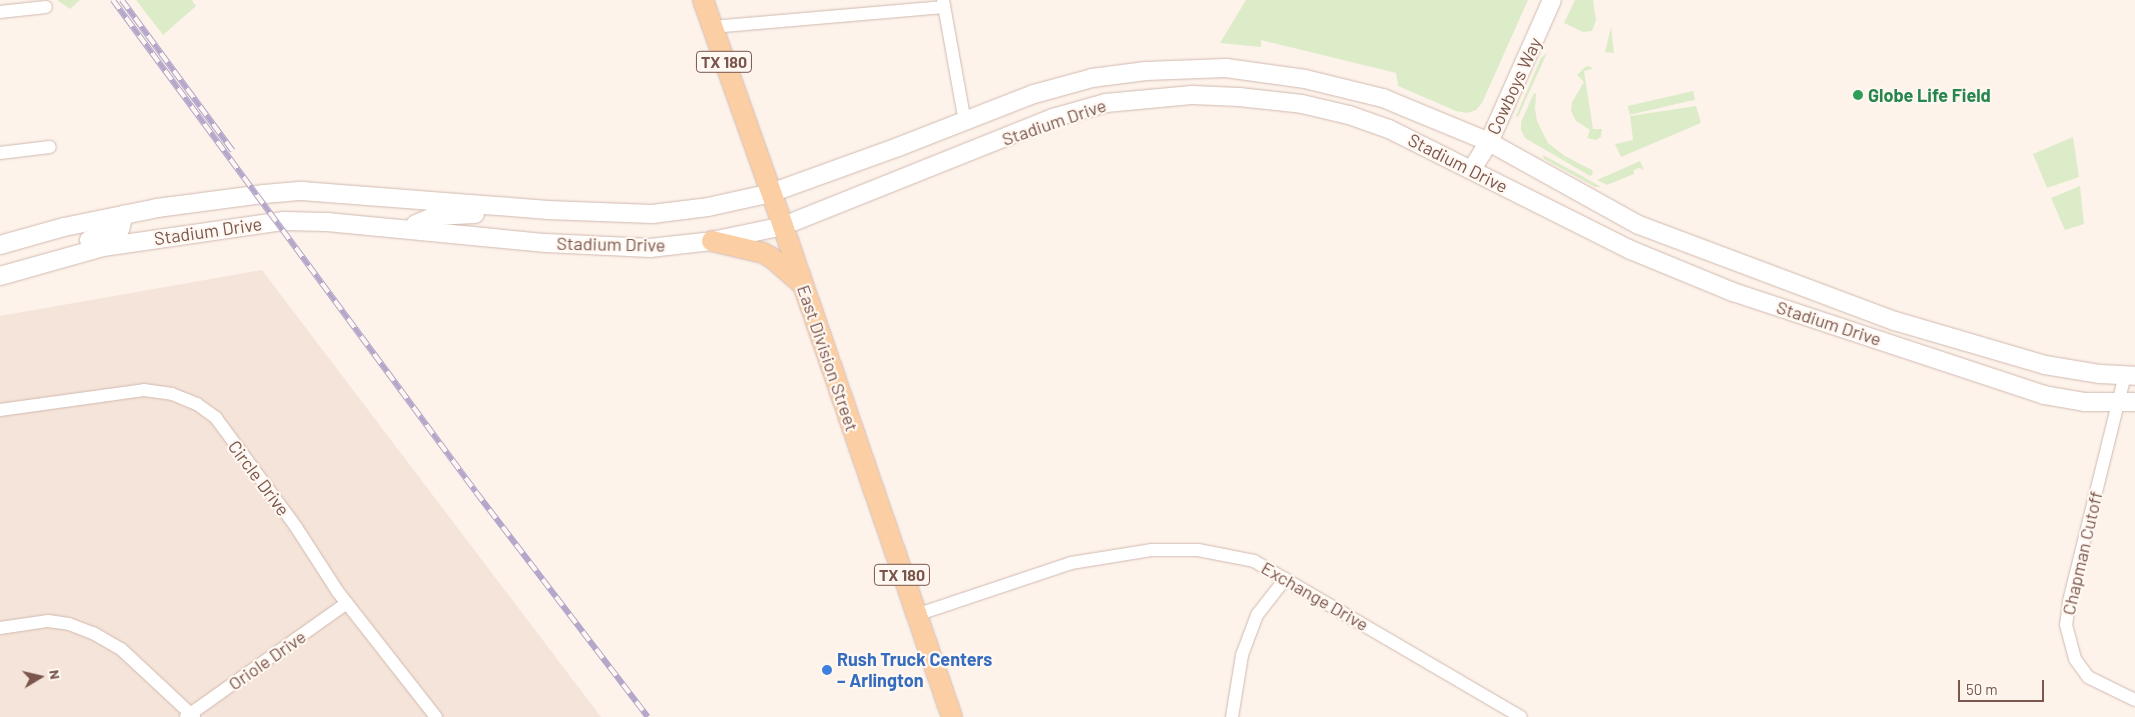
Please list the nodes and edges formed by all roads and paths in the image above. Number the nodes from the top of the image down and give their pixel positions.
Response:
1 (702, 0) edge
2 (1552, 0) edge
3 (944, 3) edge
4 (46, 7) dead end
5 (0, 12) edge
6 (712, 27) junction
7 (1193, 69) junction
8 (1192, 95) junction
9 (965, 122) junction
10 (1489, 142) junction
11 (50, 147) dead end
12 (0, 153) edge
13 (1472, 170) junction
14 (771, 193) junction
15 (525, 208) junction
16 (124, 215) junction
17 (783, 226) junction
18 (412, 230) junction
19 (712, 241) junction
20 (0, 245) edge
21 (17, 270) junction
22 (0, 276) edge
23 (803, 285) junction
24 (1894, 321) junction
25 (1887, 343) junction
26 (2130, 376) edge
27 (2127, 402) edge
28 (0, 410) edge
29 (1285, 579) junction
30 (347, 603) junction
31 (916, 615) junction
32 (0, 628) edge
33 (2135, 700) edge
34 (190, 716) edge
35 (436, 717) edge
36 (952, 717) edge
37 (1232, 717) edge
38 (1521, 717) edge

1 - 6 main road, East Division Street / TX 180
2 - 10 main road, Cowboys Way
3 - 6 street
3 - 9 street
4 - 5 street
6 - 14 main road, East Division Street / TX 180
7 - 8 main road
7 - 9 main road, Stadium Drive
7 - 10 main road, Stadium Drive
8 - 13 main road, Stadium Drive
8 - 17 main road, Stadium Drive
9 - 14 main road, Stadium Drive
10 - 13 main road, Cowboys Way
10 - 24 main road, Stadium Drive
11 - 12 street
13 - 25 main road, Stadium Drive
14 - 15 main road, Stadium Drive
14 - 17 main road, East Division Street / TX 180
15 - 16 main road, Stadium Drive
15 - 18 main road
16 - 20 main road, Stadium Drive
16 - 21 main road
17 - 19 main road, Stadium Drive
17 - 23 main road, East Division Street / TX 180
18 - 19 main road, Stadium Drive
18 - 21 main road, Stadium Drive
19 - 23 main road
21 - 22 main road, Stadium Drive
23 - 31 main road, East Division Street / TX 180
24 - 25 main road
24 - 26 main road, Stadium Drive
25 - 27 main road, Stadium Drive
26 - 27 street, Chapman Cutoff
27 - 33 street, Chapman Cutoff
28 - 30 street, Circle Drive
29 - 31 street, Exchange Drive
29 - 37 street
29 - 38 street, Exchange Drive
30 - 34 street, Oriole Drive
30 - 35 street, Circle Drive
31 - 36 main road, East Division Street / TX 180
32 - 34 street

